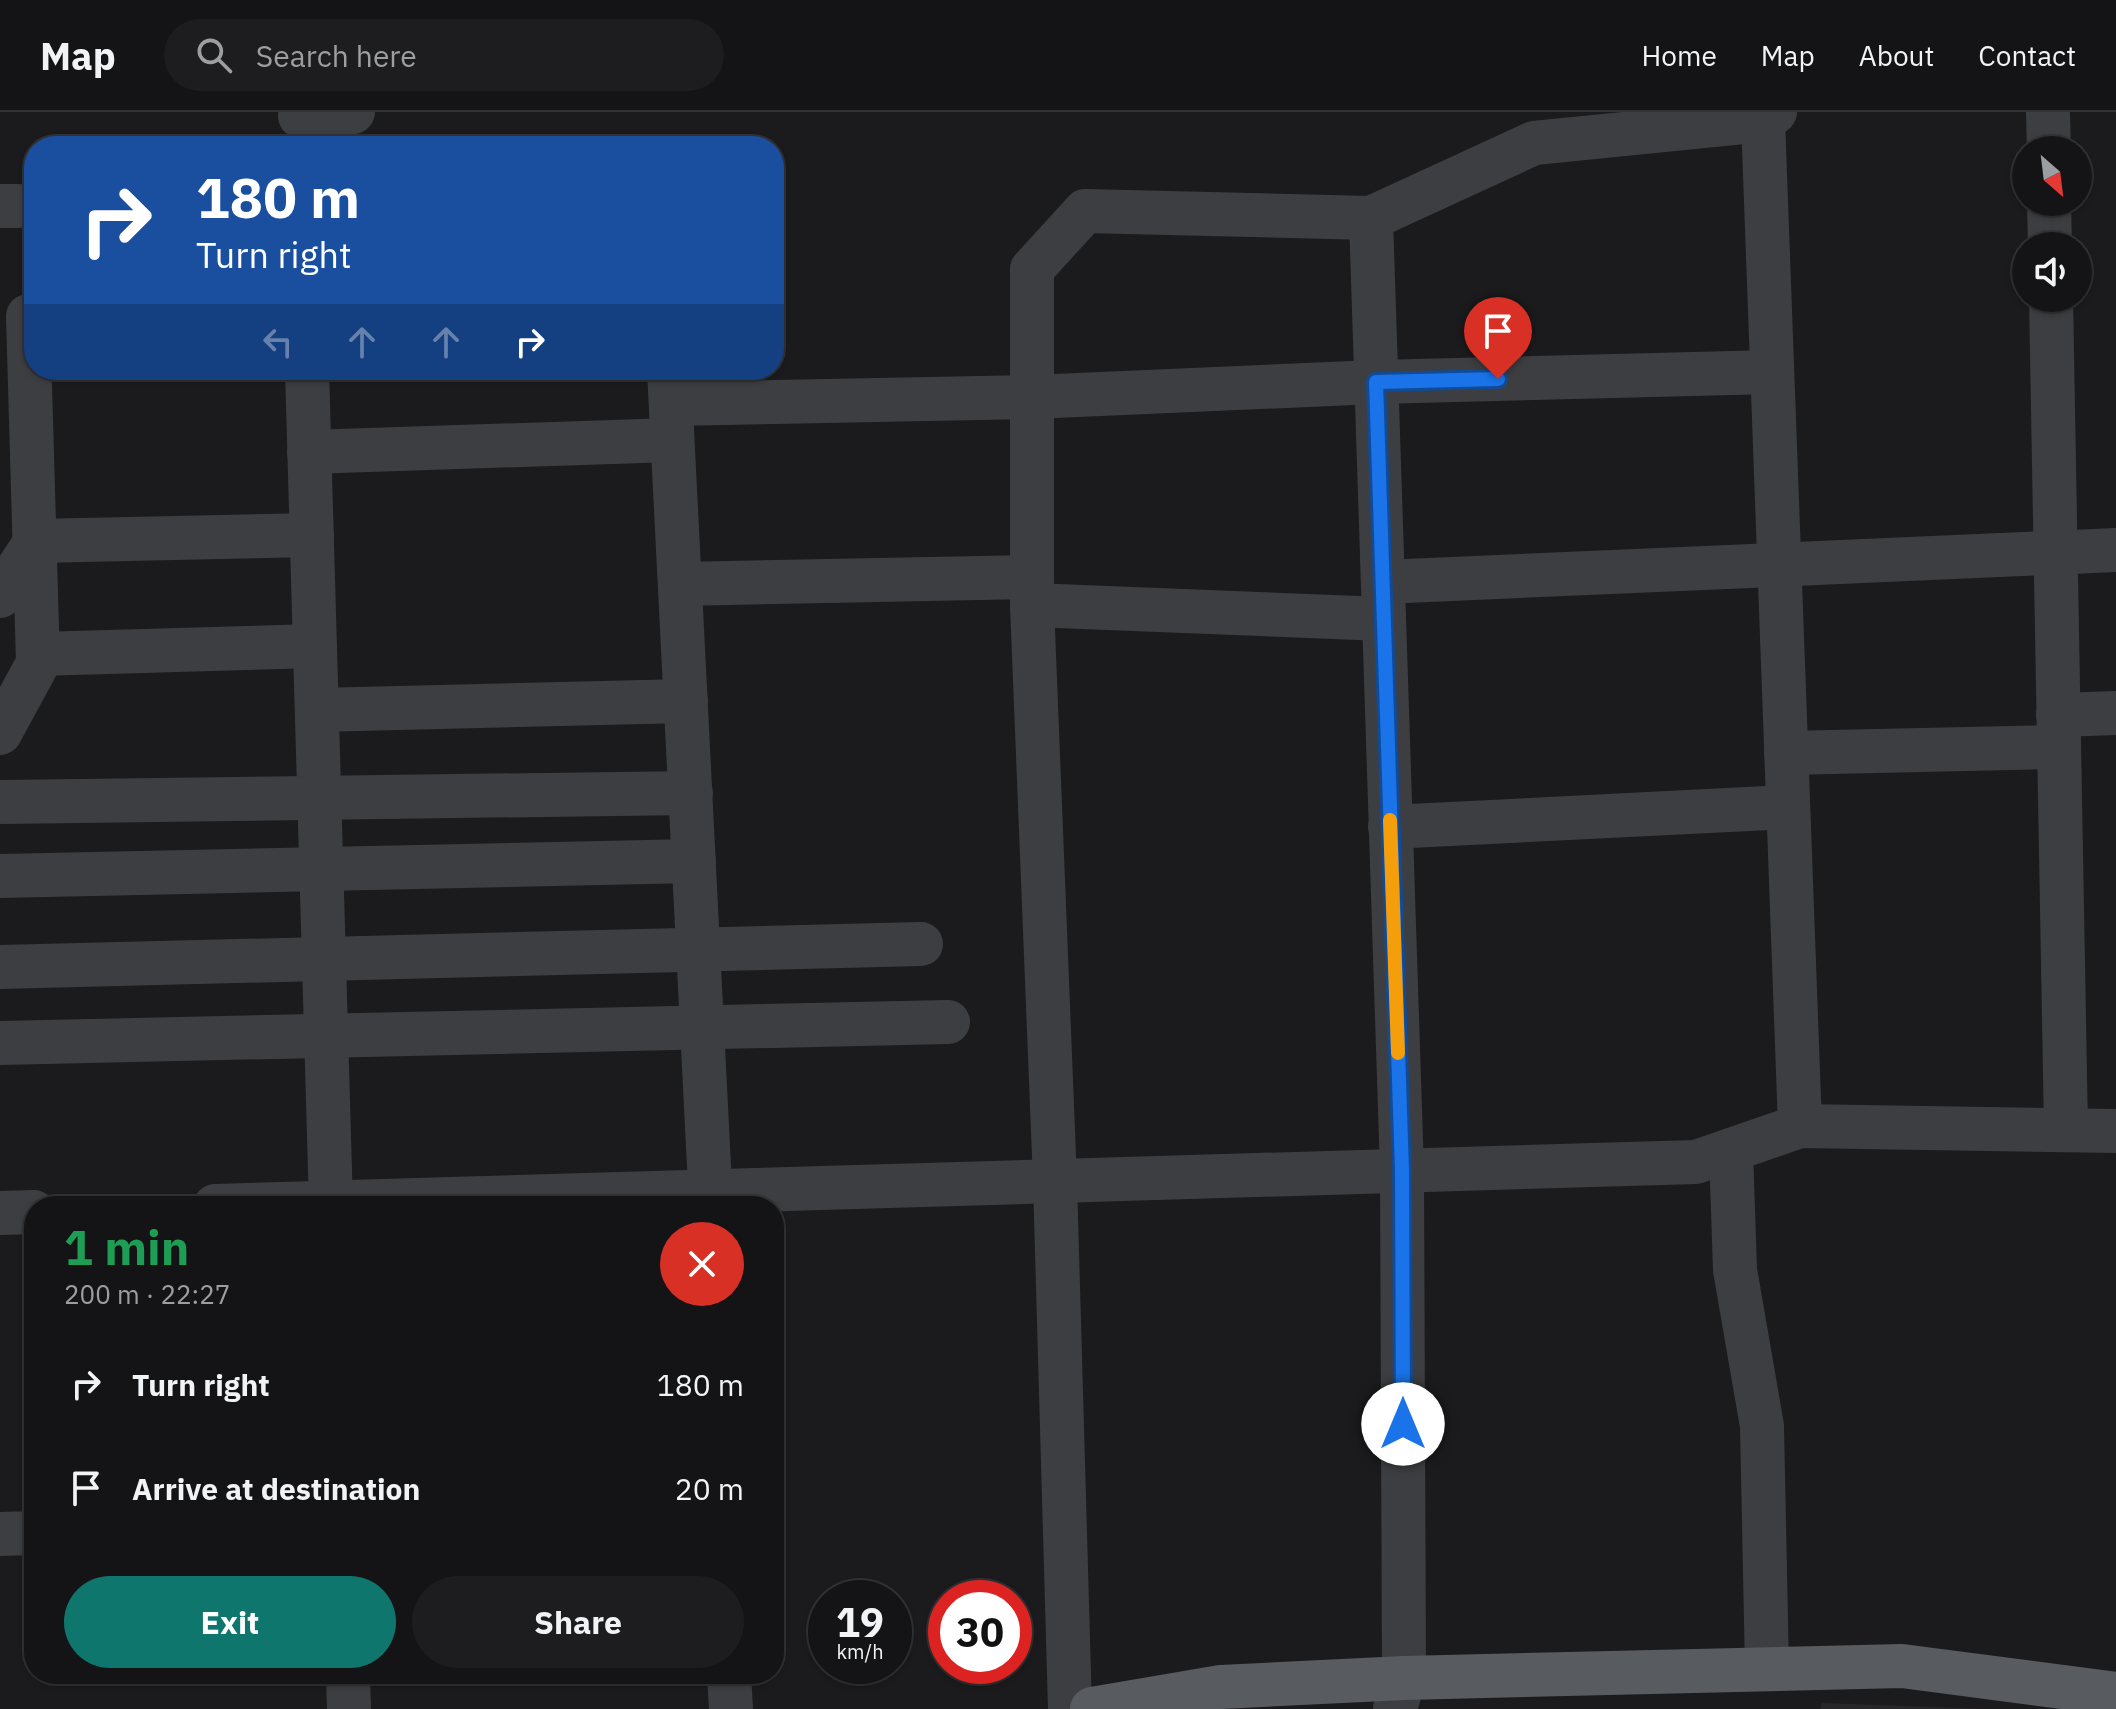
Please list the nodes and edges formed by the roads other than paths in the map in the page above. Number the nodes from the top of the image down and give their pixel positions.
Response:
1 (353, 112) edge
2 (2048, 112) edge
3 (1769, 116) edge
4 (300, 125) edge
5 (2049, 136) edge
6 (1371, 218) junction
7 (2051, 312) edge
8 (21, 316) edge
9 (24, 361) edge
10 (1772, 372) junction
11 (25, 380) edge
12 (307, 380) edge
13 (1376, 382) junction
14 (1032, 397) junction
15 (671, 405) edge
16 (309, 452) junction
17 (312, 535) junction
18 (36, 541) junction
19 (2116, 550) edge
20 (2056, 553) junction
21 (1779, 563) junction
22 (680, 584) junction
23 (1032, 591) junction
24 (0, 596) edge
25 (1383, 601) junction
26 (315, 646) junction
27 (38, 654) junction
28 (686, 701) junction
29 (317, 710) junction
30 (2116, 713) edge
31 (2059, 731) junction
32 (0, 733) edge
33 (1786, 753) junction
34 (691, 793) junction
35 (319, 798) junction
36 (0, 802) edge
37 (1788, 807) junction
38 (1390, 827) junction
39 (694, 861) junction
40 (321, 869) junction
41 (0, 876) edge
42 (921, 944) dead end
43 (699, 949) junction
44 (324, 959) junction
45 (0, 967) edge
46 (948, 1022) dead end
47 (702, 1028) junction
48 (326, 1036) junction
49 (0, 1043) edge
50 (1800, 1126) junction
51 (2066, 1130) junction
52 (2116, 1131) edge
53 (1731, 1150) junction
54 (1402, 1171) junction
55 (1055, 1181) junction
56 (331, 1196) edge
57 (711, 1196) edge
58 (751, 1196) edge
59 (24, 1212) edge
60 (0, 1213) edge
61 (24, 1533) edge
62 (0, 1534) edge
63 (1767, 1669) junction
64 (348, 1684) edge
65 (730, 1684) edge
66 (1399, 1693) edge
67 (2116, 1694) edge
68 (349, 1709) edge
69 (731, 1709) edge
70 (1070, 1709) edge
71 (1092, 1709) edge

1 - 4 street
2 - 5 street
3 - 6 street
3 - 10 street
6 - 13 street
6 - 14 street
7 - 20 street
8 - 9 street
10 - 13 street
10 - 21 street
11 - 18 street
12 - 16 street
13 - 14 street
13 - 25 street
14 - 15 street
14 - 23 street
15 - 16 street
15 - 22 street
16 - 17 street
17 - 18 street
17 - 26 street
18 - 24 street
18 - 27 street
19 - 20 street
20 - 21 street
20 - 31 street
21 - 25 street
21 - 33 street
22 - 23 street
22 - 28 street
23 - 25 street
23 - 55 street
25 - 38 street
26 - 27 street
26 - 29 street
27 - 32 street
28 - 29 street
28 - 34 street
29 - 35 street
30 - 31 street
31 - 33 street
31 - 51 street
33 - 37 street
34 - 35 street
34 - 39 street
35 - 36 street
35 - 40 street
37 - 38 street
37 - 50 street
38 - 54 street
39 - 40 street
39 - 43 street
40 - 41 street
40 - 44 street
42 - 43 street
43 - 44 street
43 - 47 street
44 - 45 street
44 - 48 street
46 - 47 street
47 - 48 street
47 - 57 street
48 - 49 street
48 - 56 street
50 - 51 street
50 - 53 street
51 - 52 street
53 - 54 street
53 - 63 street
54 - 55 street
54 - 66 street
55 - 58 street
55 - 70 street
59 - 60 street
61 - 62 street
63 - 66 main road
63 - 67 main road
64 - 68 street
65 - 69 street
66 - 71 main road

